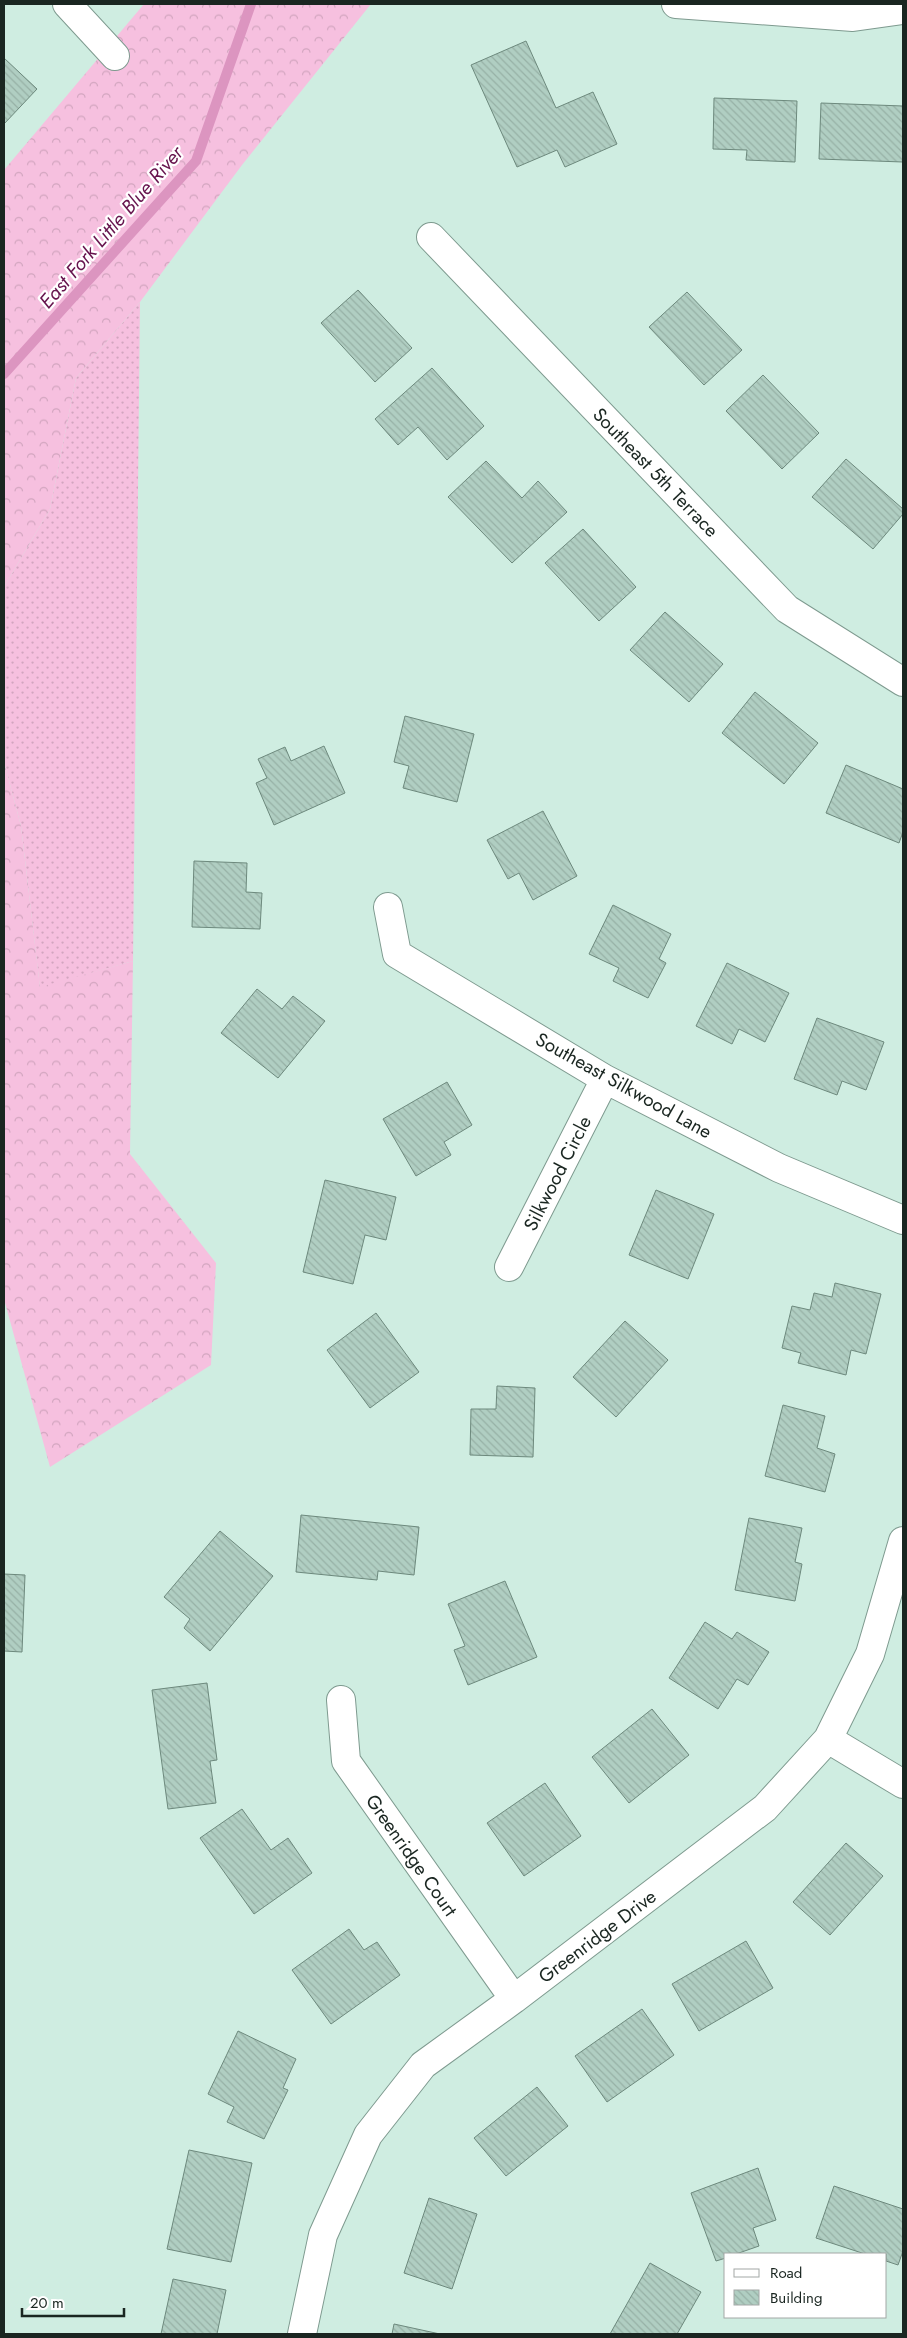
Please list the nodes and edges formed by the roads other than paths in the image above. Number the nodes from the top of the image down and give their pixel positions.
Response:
1 (67, 4) edge
2 (676, 4) edge
3 (903, 10) edge
4 (115, 56) dead end
5 (431, 236) dead end
6 (903, 682) edge
7 (388, 907) dead end
8 (604, 1078) junction
9 (903, 1220) edge
10 (509, 1267) dead end
11 (903, 1542) edge
12 (341, 1700) dead end
13 (828, 1739) junction
14 (903, 1784) edge
15 (514, 1999) junction
16 (302, 2334) edge

1 - 4 street
2 - 3 street
5 - 6 street, Southeast 5th Terrace
7 - 8 street, Southeast Silkwood Lane
8 - 9 street, Southeast Silkwood Lane
8 - 10 street, Silkwood Circle
11 - 13 street, Greenridge Drive
12 - 15 street, Greenridge Court
13 - 14 street
13 - 15 street, Greenridge Drive
15 - 16 street, Greenridge Drive

